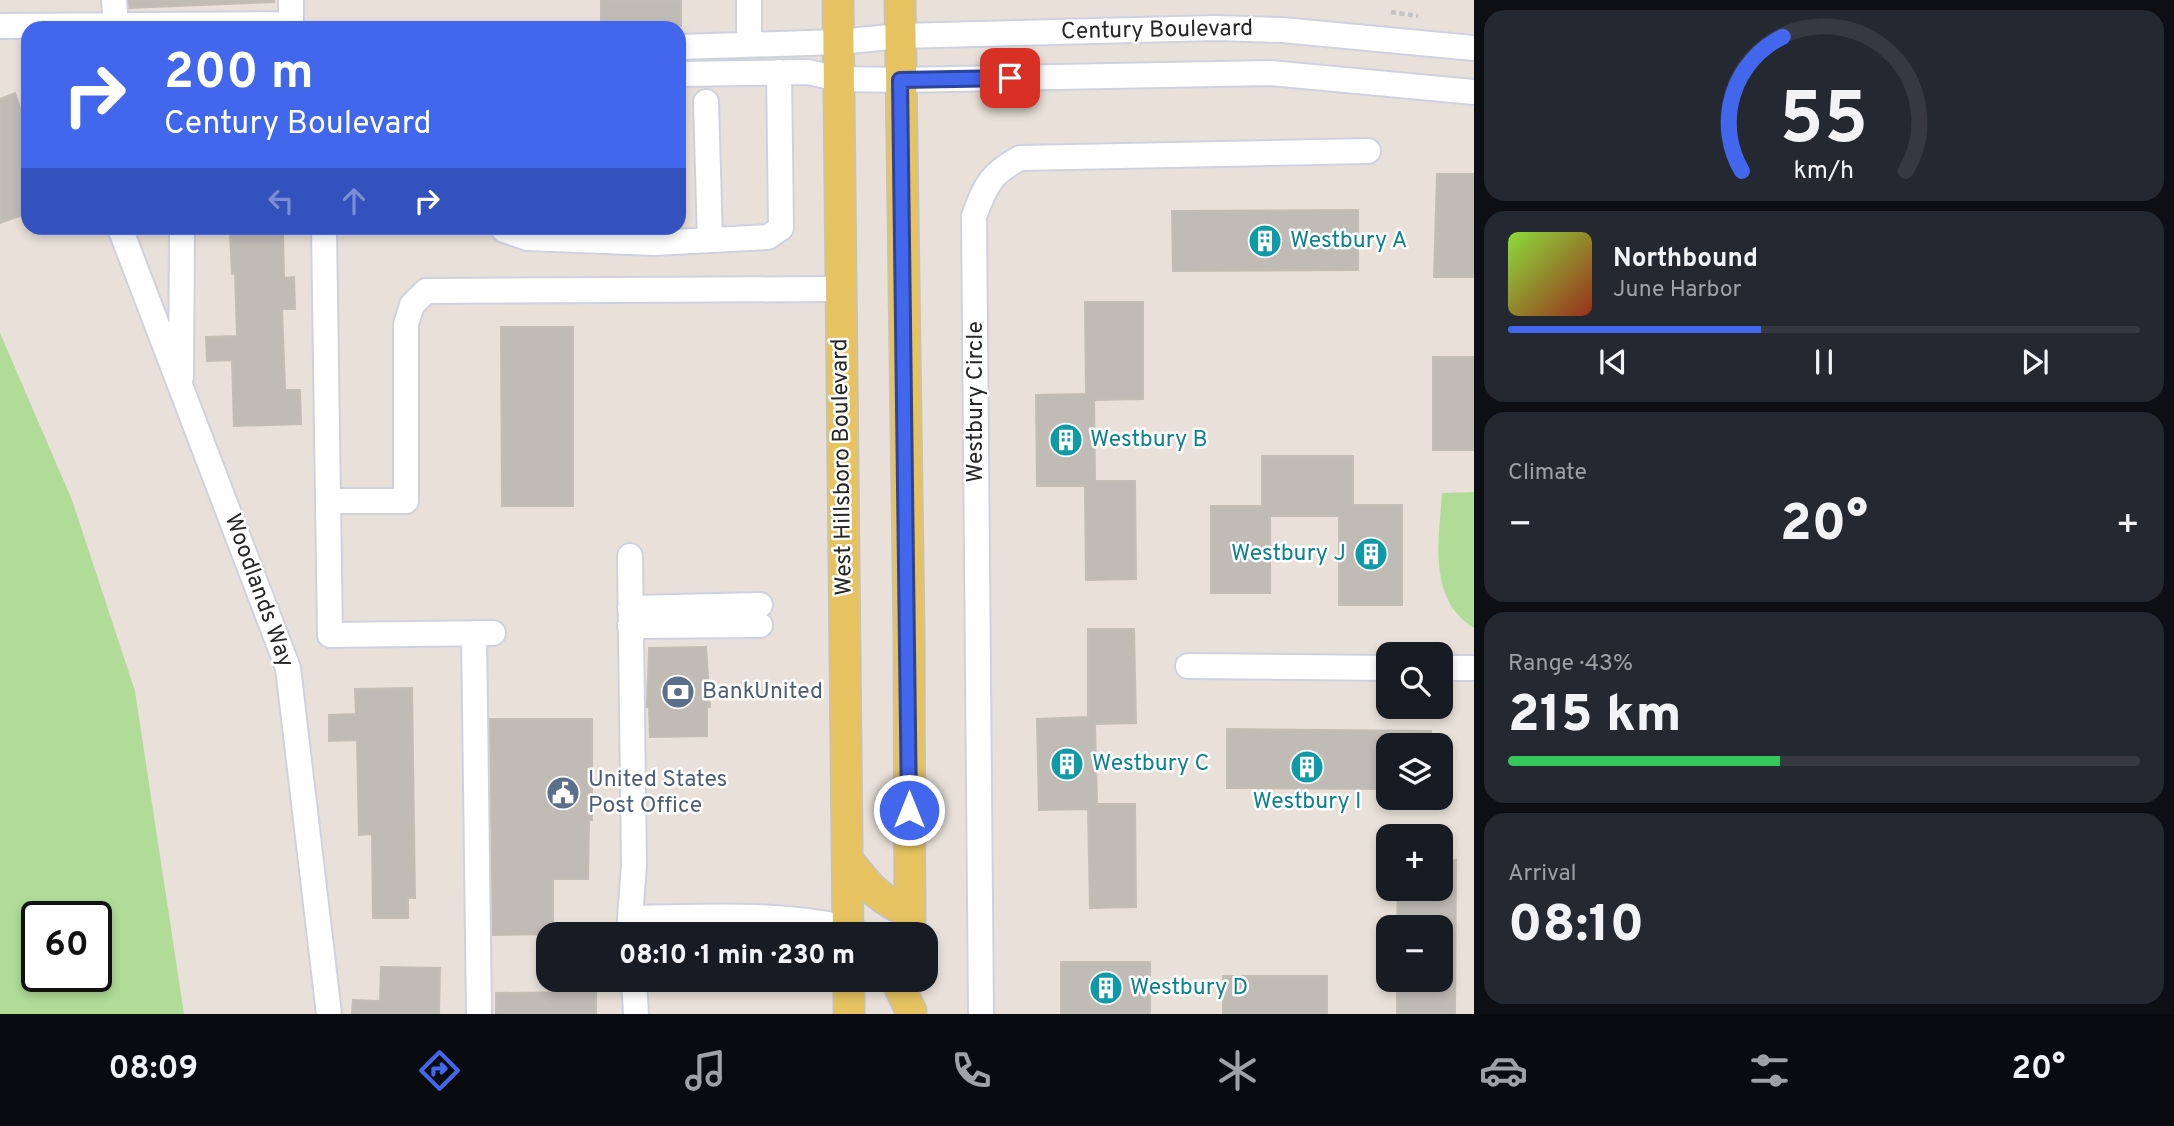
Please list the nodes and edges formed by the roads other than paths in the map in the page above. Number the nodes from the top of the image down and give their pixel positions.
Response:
1 (114, 0) edge
2 (291, 0) edge
3 (749, 0) edge
4 (838, 0) edge
5 (900, 0) edge
6 (116, 21) edge
7 (292, 21) edge
8 (0, 26) edge
9 (21, 26) edge
10 (900, 36) junction
11 (839, 42) junction
12 (749, 44) junction
13 (686, 47) edge
14 (1474, 48) edge
15 (779, 72) junction
16 (686, 74) edge
17 (840, 79) junction
18 (900, 80) junction
19 (1474, 92) edge
20 (706, 102) dead end
21 (1368, 151) dead end
22 (123, 235) edge
23 (182, 235) edge
24 (324, 235) edge
25 (518, 235) edge
26 (710, 240) junction
27 (840, 289) junction
28 (181, 390) junction
29 (328, 501) junction
30 (630, 556) dead end
31 (760, 615) dead end
32 (631, 617) junction
33 (1188, 666) dead end
34 (1376, 668) edge
35 (1453, 668) edge
36 (1474, 668) edge
37 (847, 859) junction
38 (631, 922) edge
39 (684, 922) edge
40 (817, 922) edge
41 (852, 922) edge
42 (909, 922) edge
43 (910, 922) edge
44 (635, 992) edge
45 (849, 992) edge
46 (901, 992) edge
47 (911, 992) edge
48 (911, 1013) edge
49 (329, 1014) edge
50 (479, 1014) edge
51 (636, 1014) edge
52 (849, 1014) edge
53 (981, 1014) edge

1 - 6 street
2 - 7 street
3 - 12 street
4 - 11 main road, West Hillsboro Boulevard
5 - 10 main road
8 - 9 street
10 - 11 street, Century Boulevard
10 - 14 street, Century Boulevard
10 - 18 main road
11 - 12 street, Century Boulevard
11 - 17 main road, West Hillsboro Boulevard
12 - 13 street, Century Boulevard
15 - 16 street, Century Boulevard
15 - 17 street, Century Boulevard
15 - 26 street
17 - 18 street, Century Boulevard
17 - 27 main road, West Hillsboro Boulevard
18 - 19 street, Century Boulevard
18 - 43 main road
20 - 26 street
21 - 53 street, Westbury Circle
22 - 28 street, Woodlands Way
23 - 28 street
24 - 29 street
25 - 26 street
27 - 29 street
27 - 37 main road, West Hillsboro Boulevard
28 - 49 street, Woodlands Way
29 - 50 street
30 - 32 street
31 - 32 street
32 - 38 street
33 - 34 street
35 - 36 street
37 - 41 main road, West Hillsboro Boulevard
37 - 42 main road
39 - 40 street
44 - 51 street
45 - 52 main road
46 - 48 main road
47 - 48 main road

